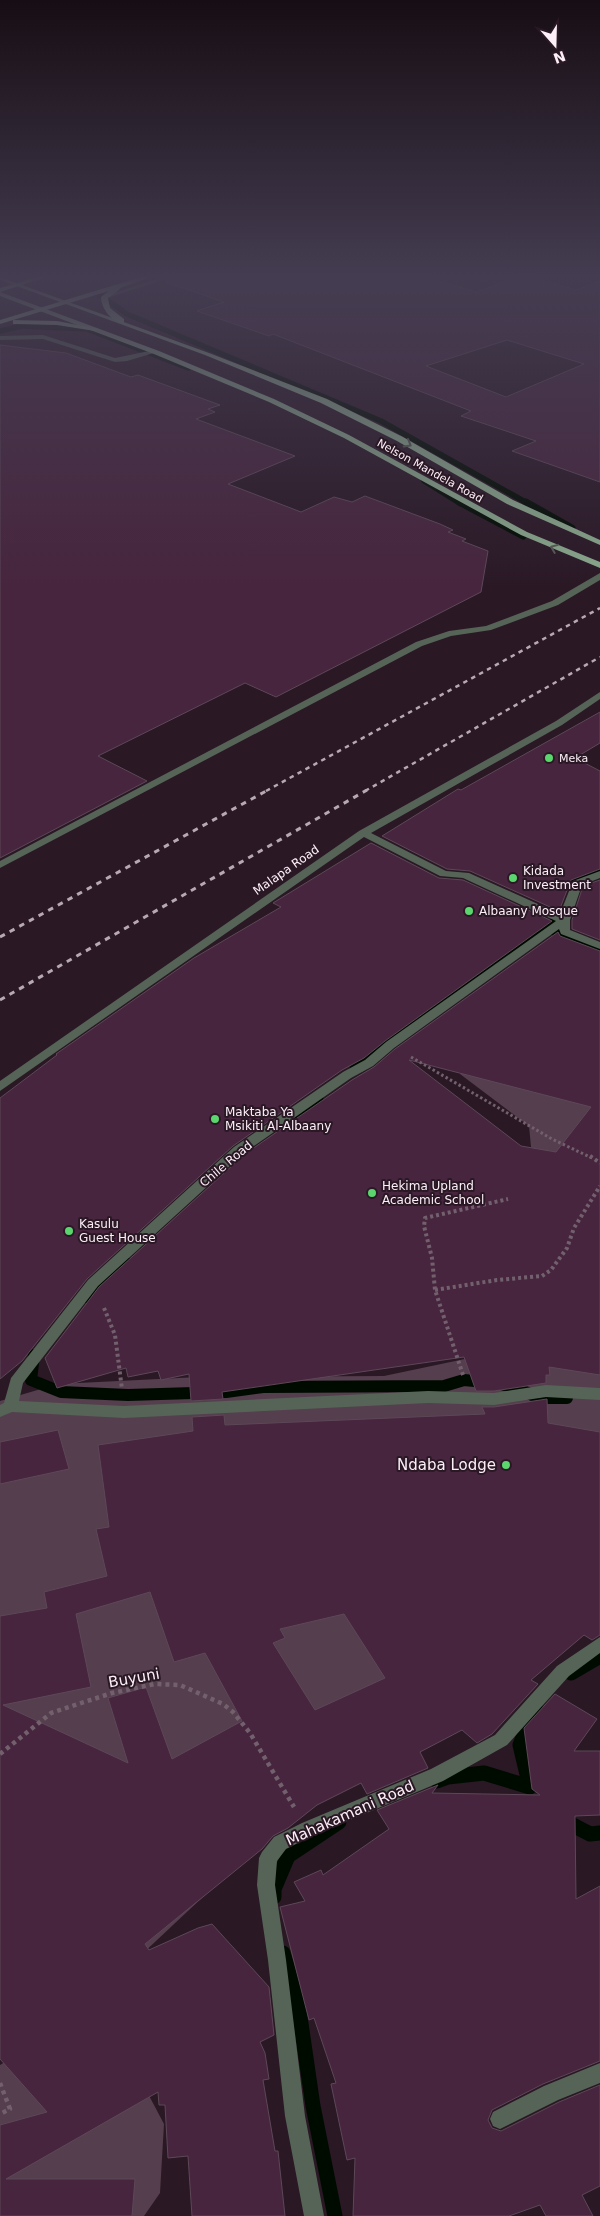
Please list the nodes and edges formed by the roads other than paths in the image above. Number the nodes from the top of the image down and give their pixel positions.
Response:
1 (221, 380) edge
2 (270, 380) edge
3 (600, 543) edge
4 (600, 565) edge
5 (600, 576) edge
6 (600, 695) edge
7 (363, 833) junction
8 (0, 866) edge
9 (600, 874) edge
10 (564, 920) junction
11 (600, 946) edge
12 (0, 1087) edge
13 (600, 1394) edge
14 (6, 1408) edge
15 (600, 1644) edge
16 (600, 2073) edge
17 (500, 2119) dead end
18 (314, 2216) edge

4 -> 1 main road, Nelson Mandela Road
2 -> 3 main road, Nelson Mandela Road
5 - 8 street
6 - 7 street, Malapa Road
7 - 10 street
7 - 12 street, Malapa Road
9 - 10 street
10 - 11 street
10 - 14 street, Chile Road
13 - 14 street, Chile Road
15 - 18 street, Mahakamani Road
16 - 17 street

